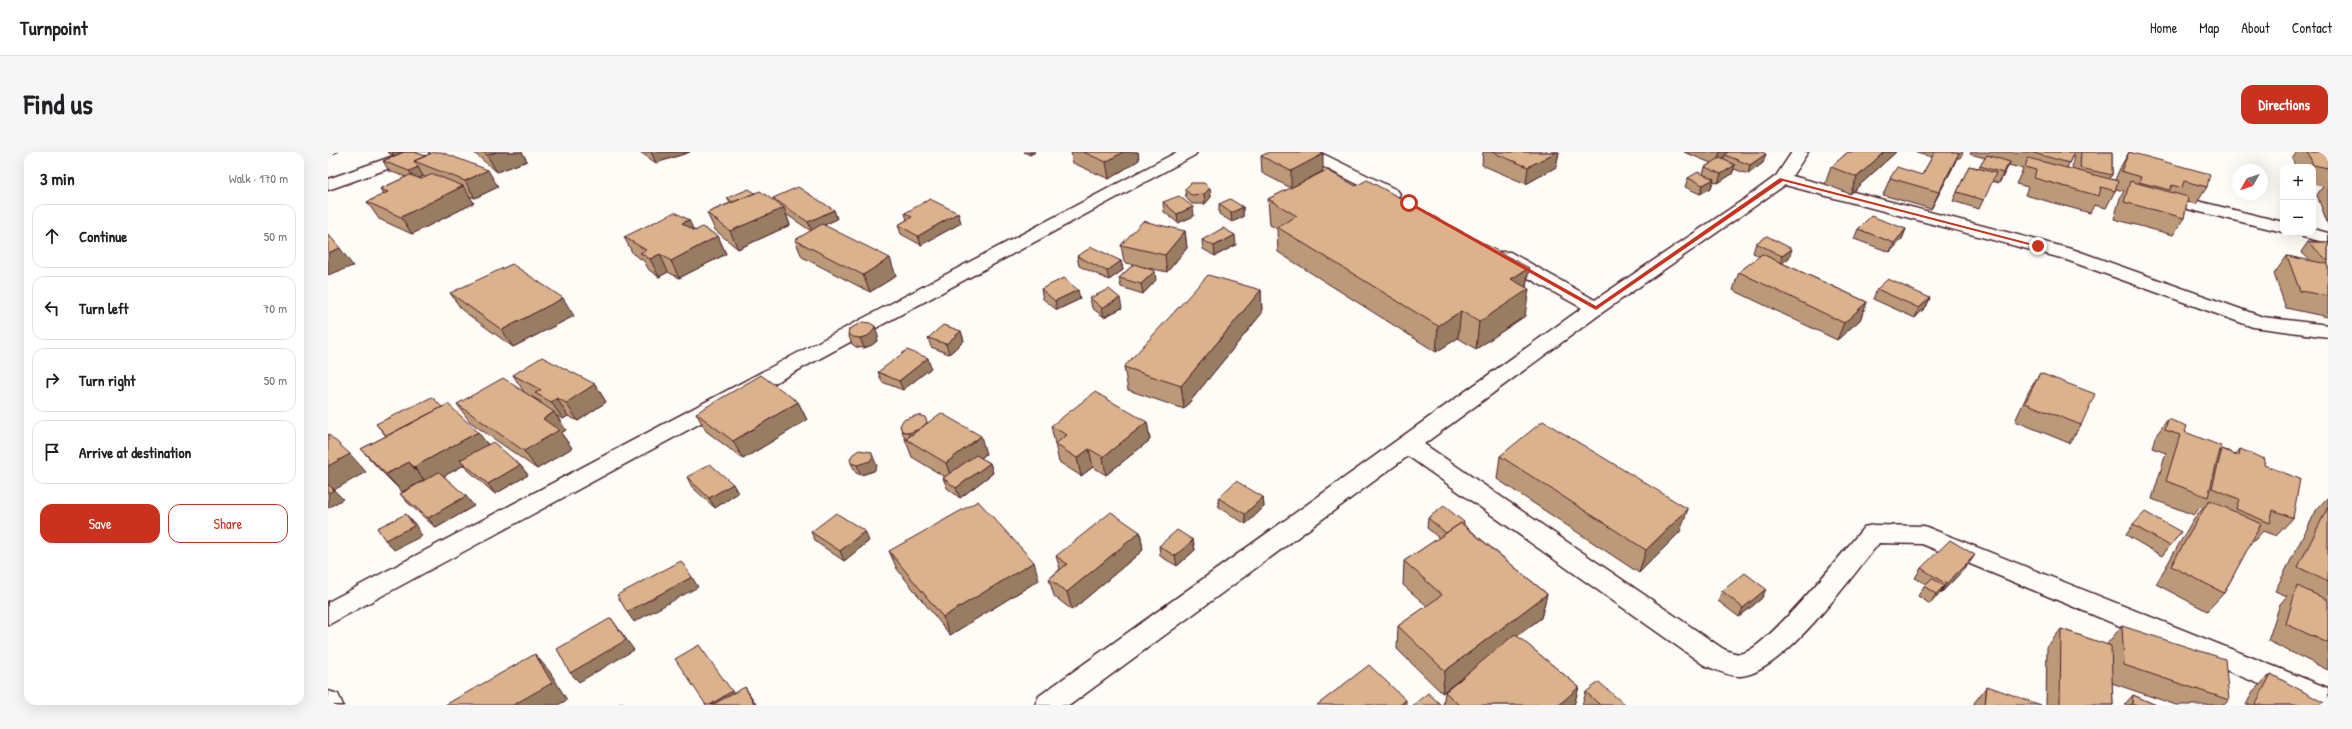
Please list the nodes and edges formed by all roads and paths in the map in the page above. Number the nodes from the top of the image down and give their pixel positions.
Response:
1 (421, 152) edge
2 (1189, 152) edge
3 (1306, 152) edge
4 (1800, 152) edge
5 (1782, 179) junction
6 (328, 185) edge
7 (1409, 203) edge
8 (2185, 203) edge
9 (2280, 226) edge
10 (2316, 235) edge
11 (2328, 238) edge
12 (1485, 246) edge
13 (1596, 308) junction
14 (2328, 331) edge
15 (1407, 444) junction
16 (328, 614) edge
17 (2328, 700) edge
18 (1049, 705) edge

1 - 6 street
2 - 16 street
3 - 7 street
4 - 5 street
5 - 13 street
5 - 14 street
8 - 9 street
10 - 11 street
12 - 13 street
13 - 15 street
15 - 17 street
15 - 18 street

